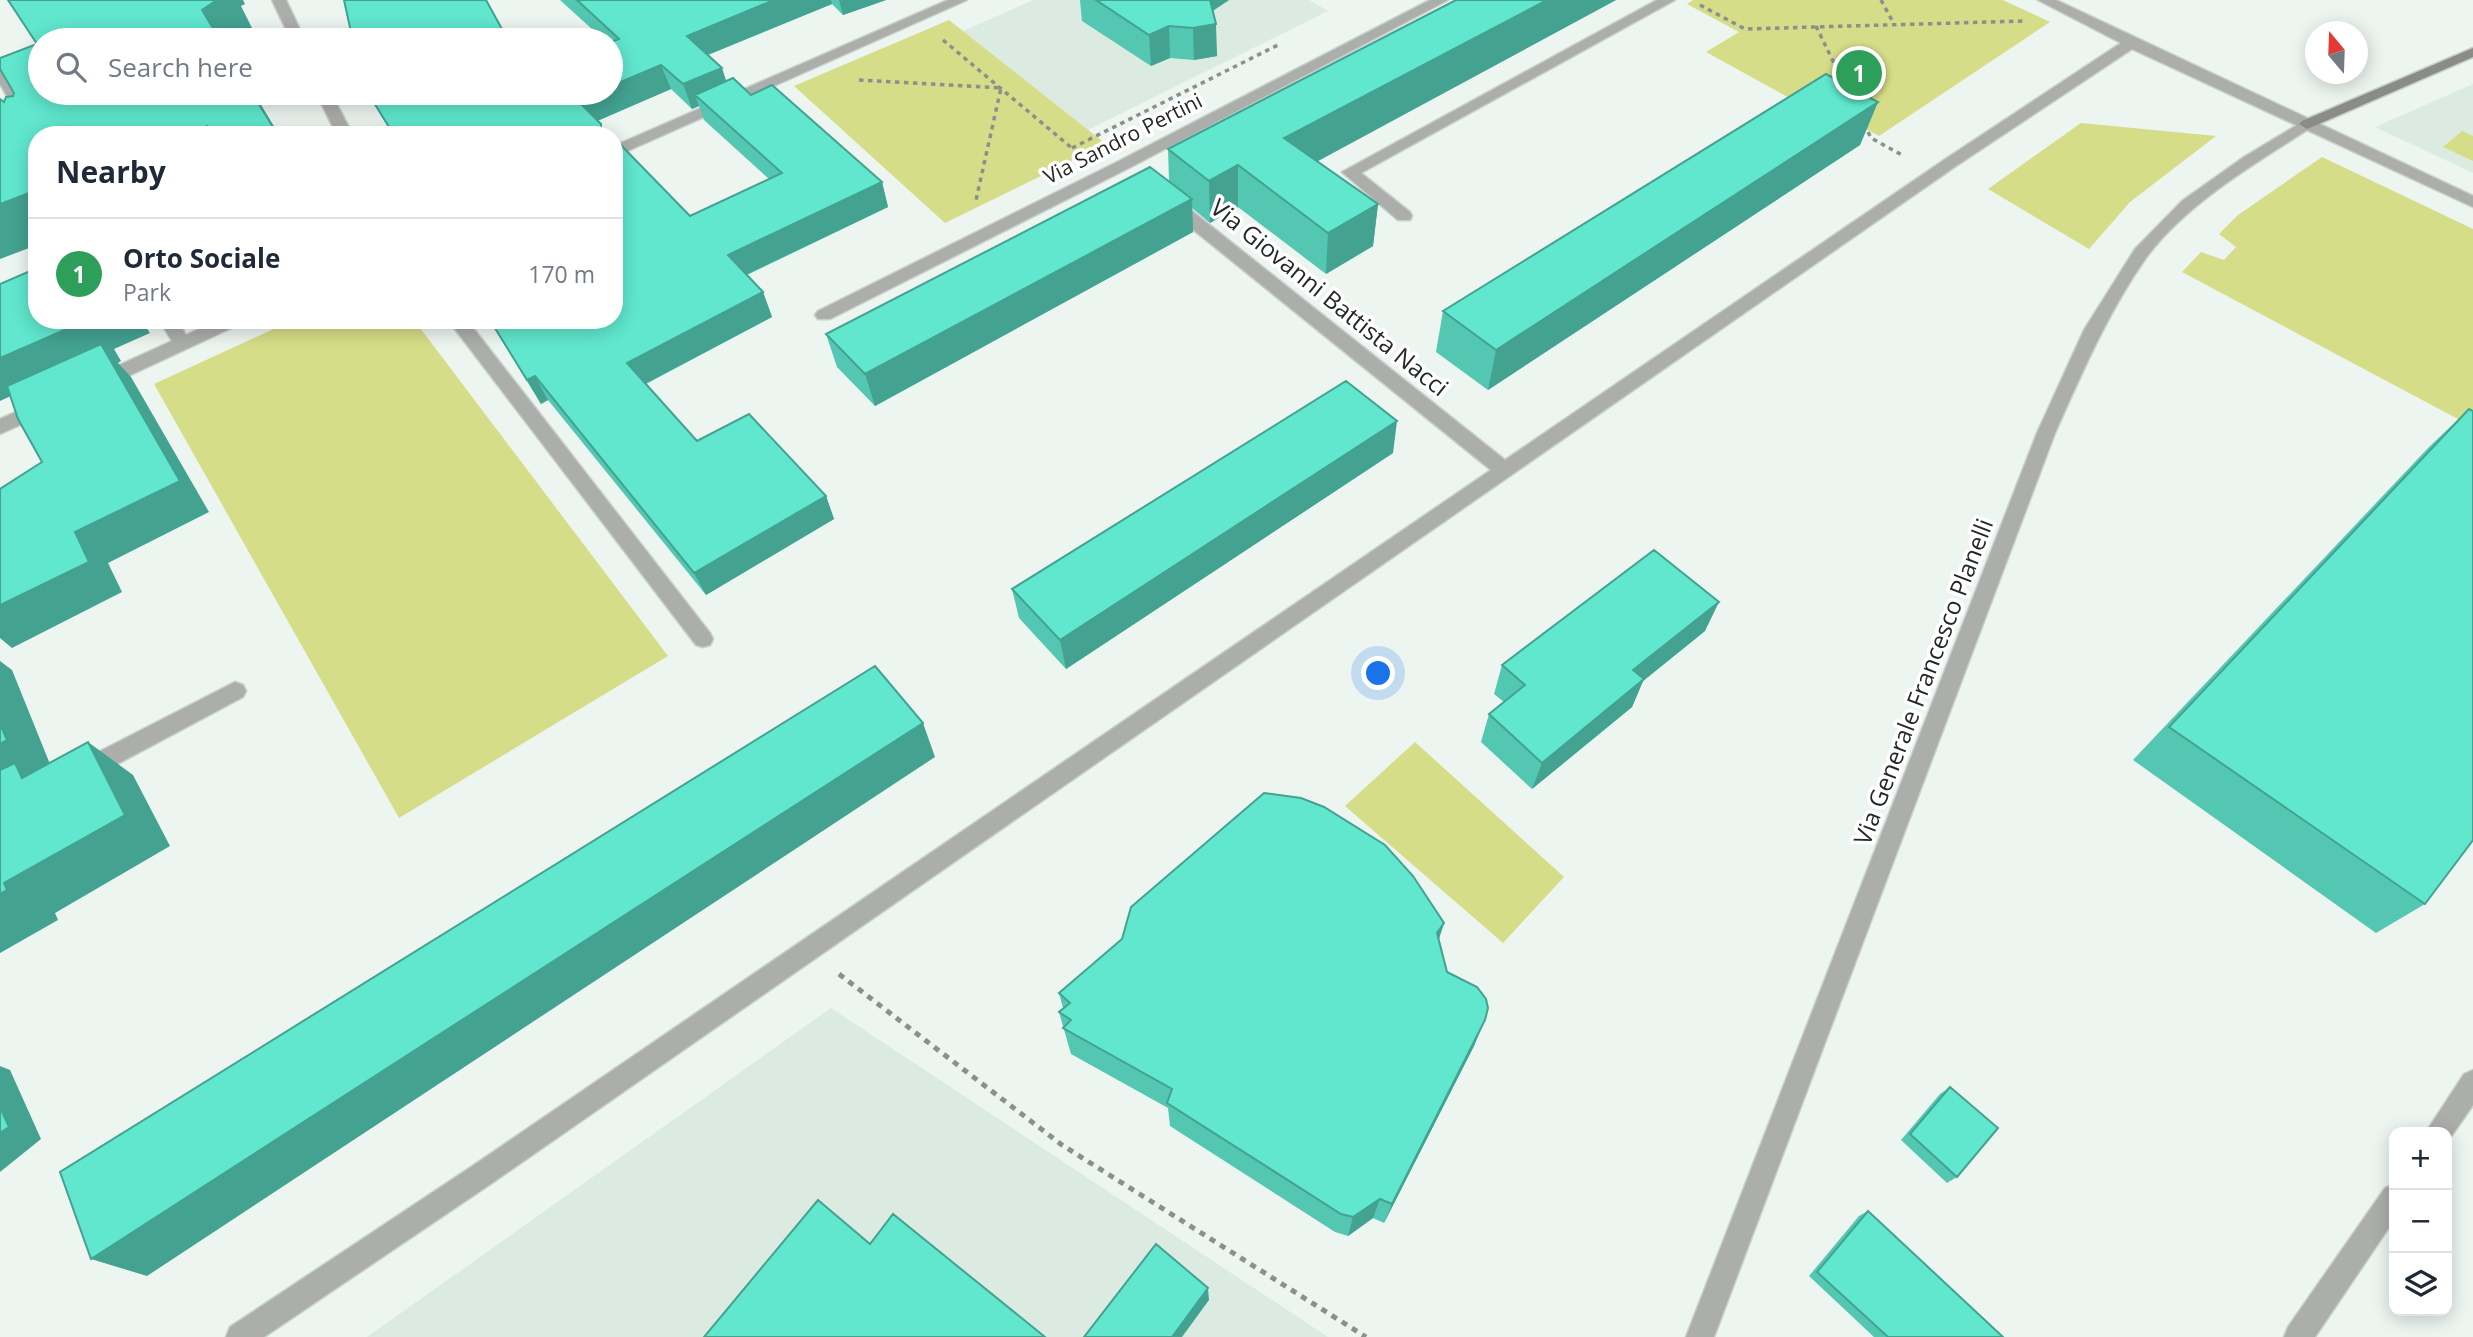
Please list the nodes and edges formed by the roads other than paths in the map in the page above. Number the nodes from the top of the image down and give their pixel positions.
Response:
1 (960, 0) edge
2 (1441, 0) edge
3 (1668, 0) edge
4 (2045, 0) edge
5 (284, 1) edge
6 (294, 28) edge
7 (2131, 43) junction
8 (2473, 52) edge
9 (0, 71) edge
10 (330, 105) edge
11 (2307, 124) junction
12 (32, 126) edge
13 (340, 126) edge
14 (623, 148) edge
15 (1156, 191) edge
16 (2473, 202) edge
17 (1404, 216) dead end
18 (824, 315) dead end
19 (173, 329) edge
20 (214, 329) edge
21 (464, 329) edge
22 (182, 344) junction
23 (85, 388) edge
24 (61, 399) edge
25 (0, 427) edge
26 (1504, 470) junction
27 (703, 639) dead end
28 (235, 691) dead end
29 (70, 778) edge
30 (2473, 1083) edge
31 (2442, 1127) edge
32 (2389, 1204) edge
33 (240, 1337) edge
34 (1700, 1337) edge
35 (2298, 1337) edge

1 - 14 street
2 - 18 street, Via Sandro Pertini
3 - 17 street
4 - 7 street
5 - 6 street
7 - 11 street
7 - 26 street
8 - 11 main road
9 - 12 street
10 - 13 street
11 - 16 street
11 - 34 street, Via Generale Francesco Planelli
15 - 26 street, Via Giovanni Battista Nacci
19 - 22 street
20 - 22 street
21 - 27 street
22 - 23 street
24 - 25 street
26 - 33 street
28 - 29 street
30 - 31 street
32 - 35 street

